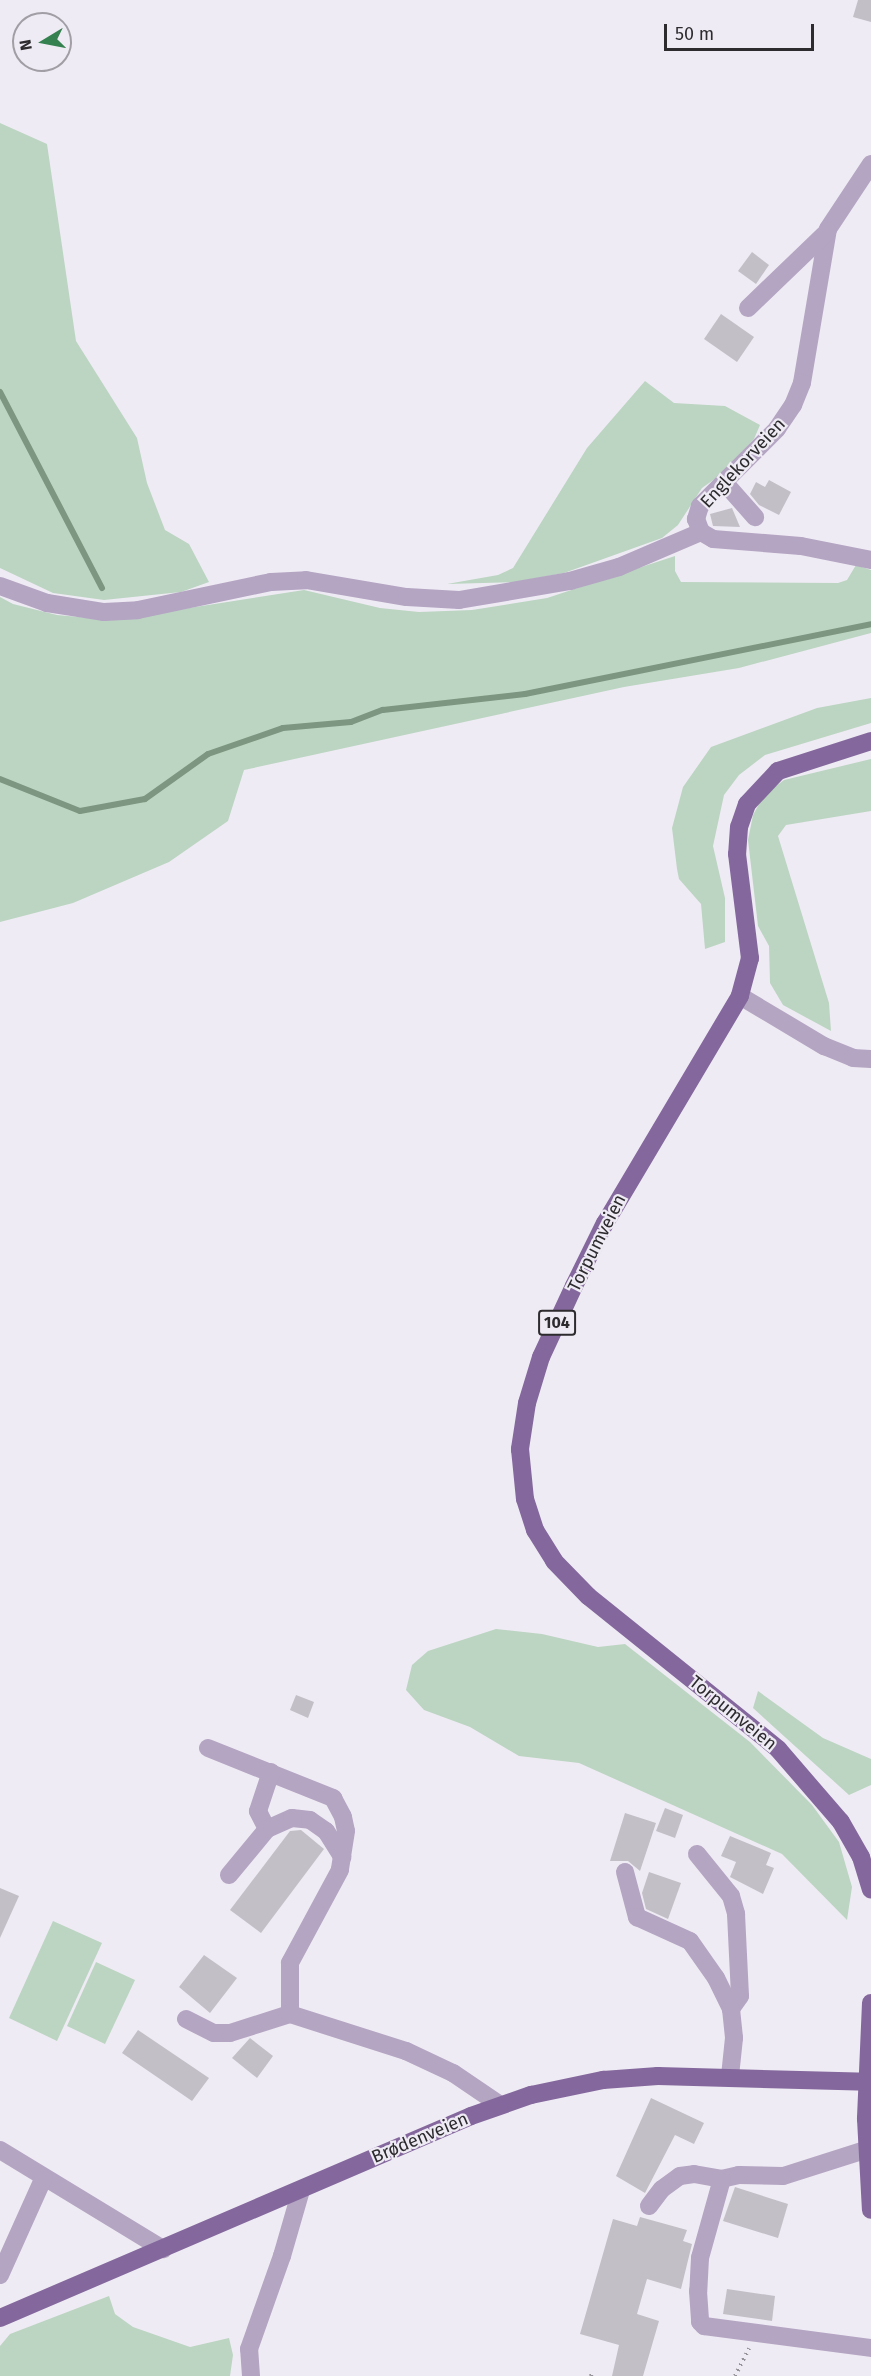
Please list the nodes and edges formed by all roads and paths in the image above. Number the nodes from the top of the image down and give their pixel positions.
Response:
1 (871, 164) edge
2 (827, 232) junction
3 (748, 308) dead end
4 (724, 482) junction
5 (754, 517) dead end
6 (701, 532) junction
7 (871, 560) edge
8 (0, 586) edge
9 (871, 741) edge
10 (740, 996) junction
11 (871, 1059) edge
12 (208, 1748) dead end
13 (271, 1772) junction
14 (267, 1828) junction
15 (697, 1854) dead end
16 (342, 1857) junction
17 (625, 1872) dead end
18 (229, 1875) dead end
19 (871, 1890) edge
20 (871, 2003) edge
21 (731, 2009) junction
22 (290, 2014) junction
23 (186, 2019) dead end
24 (730, 2075) junction
25 (867, 2082) junction
26 (500, 2105) junction
27 (868, 2148) edge
28 (0, 2150) edge
29 (44, 2177) junction
30 (722, 2179) junction
31 (301, 2190) junction
32 (649, 2206) dead end
33 (871, 2210) edge
34 (163, 2249) junction
35 (0, 2275) edge
36 (0, 2318) edge
37 (756, 2334) junction
38 (871, 2348) edge
39 (251, 2376) edge
40 (735, 2376) edge

1 - 2 street, Englekorveien
2 - 3 street
2 - 4 street, Englekorveien
4 - 5 street
4 - 6 street, Englekorveien
6 - 7 street, Englekorveien
6 - 8 street
9 - 10 main road, Torpumveien / 104
10 - 11 street
10 - 19 main road, Torpumveien / 104
12 - 13 street
13 - 14 street
13 - 16 street
14 - 16 street
14 - 18 street
15 - 21 street
16 - 22 street
17 - 21 street
20 - 25 main road
21 - 24 street
22 - 23 street
22 - 26 street
24 - 25 main road, Brødenveien
24 - 26 main road, Brødenveien
25 - 27 main road
26 - 31 main road, Brødenveien
27 - 30 street
27 - 33 main road
28 - 29 street
29 - 34 street
29 - 35 street
30 - 32 street
30 - 37 street
31 - 34 main road, Brødenveien
31 - 39 street
34 - 36 main road, Brødenveien
37 - 38 street
37 - 40 path

